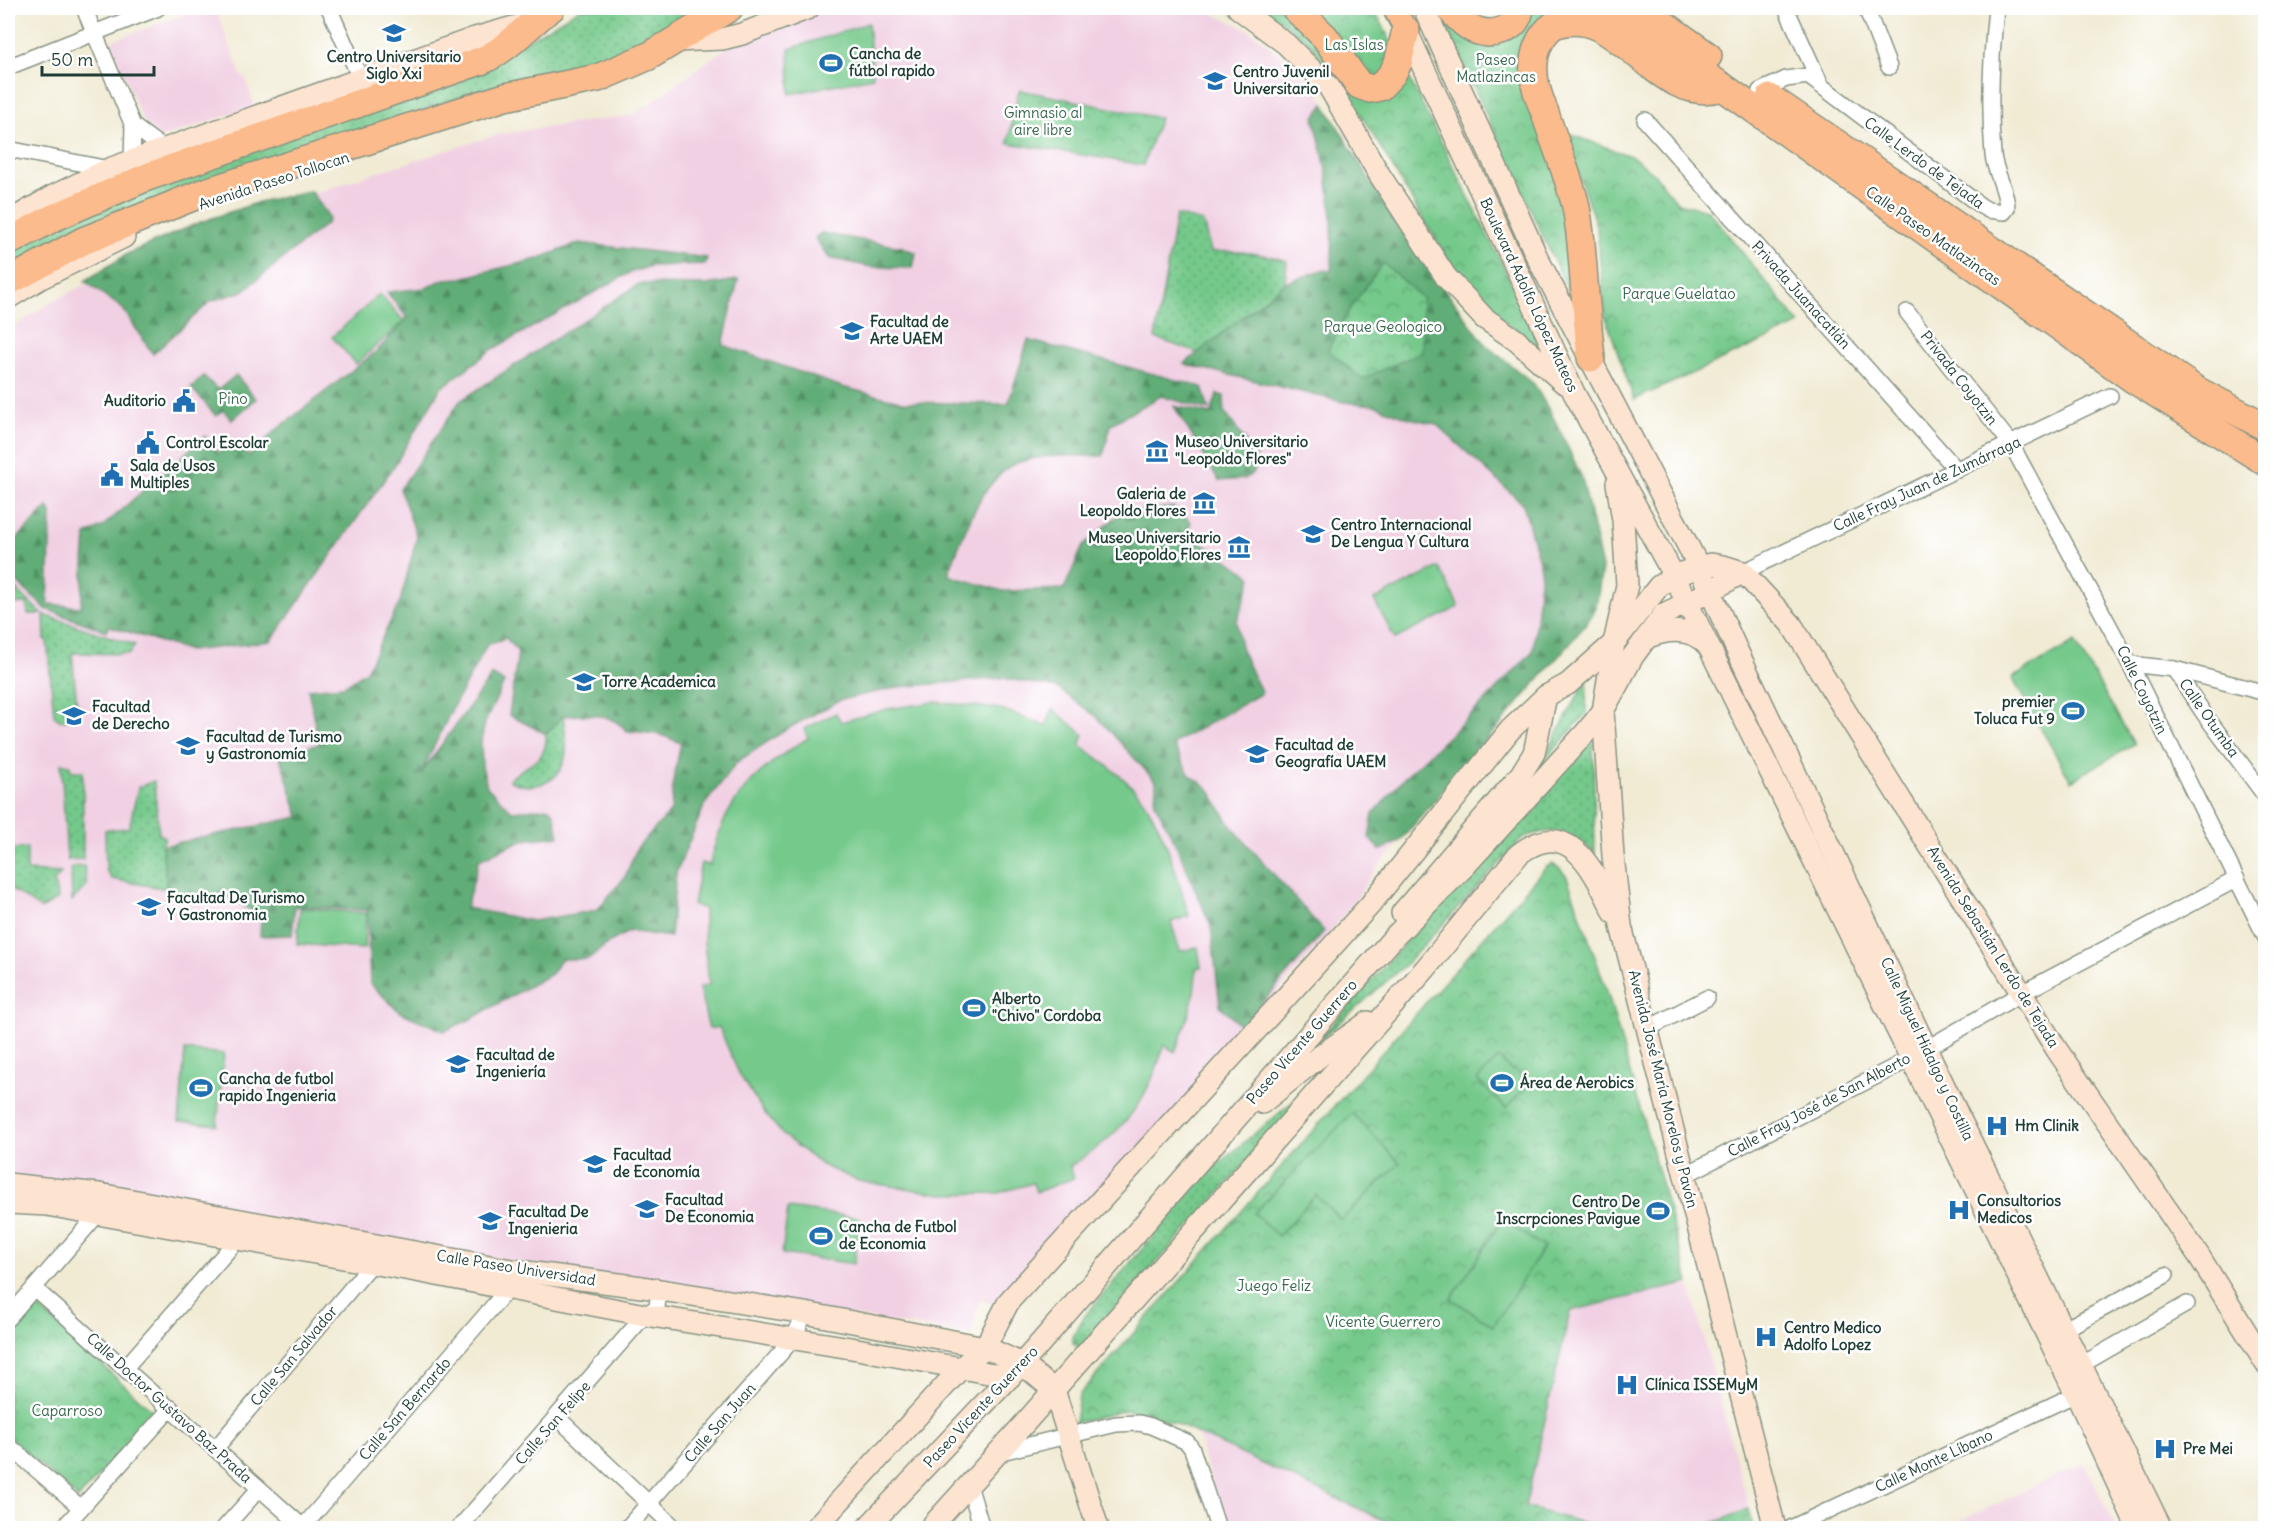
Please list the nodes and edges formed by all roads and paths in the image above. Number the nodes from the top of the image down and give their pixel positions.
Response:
1 (84, 8) edge
2 (158, 8) edge
3 (329, 8) edge
4 (729, 8) edge
5 (809, 8) edge
6 (1238, 8) edge
7 (1295, 8) edge
8 (1424, 8) edge
9 (1449, 8) edge
10 (1520, 8) edge
11 (1603, 8) edge
12 (1641, 8) edge
13 (1786, 8) edge
14 (1866, 8) edge
15 (1996, 8) edge
16 (541, 15) edge
17 (1400, 19) edge
18 (93, 32) junction
19 (674, 41) junction
20 (1653, 50) junction
21 (8, 67) edge
22 (1889, 67) dead end
23 (360, 78) junction
24 (1821, 84) junction
25 (550, 88) junction
26 (1760, 91) junction
27 (1645, 120) dead end
28 (133, 126) junction
29 (8, 149) edge
30 (164, 149) junction
31 (132, 160) junction
32 (109, 169) junction
33 (49, 209) junction
34 (8, 222) edge
35 (8, 242) edge
36 (8, 282) edge
37 (8, 298) edge
38 (1907, 312) dead end
39 (1591, 358) junction
40 (1574, 393) junction
41 (2110, 396) dead end
42 (2265, 427) edge
43 (2011, 444) junction
44 (2265, 462) edge
45 (1615, 467) junction
46 (1957, 470) junction
47 (1699, 567) junction
48 (1743, 572) junction
49 (1674, 576) junction
50 (1709, 592) junction
51 (1686, 602) junction
52 (1646, 638) junction
53 (1614, 643) junction
54 (1709, 647) junction
55 (2130, 664) junction
56 (2174, 669) junction
57 (2265, 693) edge
58 (1546, 696) junction
59 (1603, 711) junction
60 (2265, 797) edge
61 (2237, 879) junction
62 (1621, 926) junction
63 (1395, 936) junction
64 (2265, 938) edge
65 (2022, 993) junction
66 (1707, 998) dead end
67 (1394, 1005) junction
68 (1647, 1029) junction
69 (1918, 1053) junction
70 (1221, 1135) junction
71 (1685, 1175) junction
72 (8, 1184) edge
73 (8, 1203) edge
74 (97, 1215) junction
75 (237, 1240) junction
76 (371, 1264) junction
77 (2166, 1275) dead end
78 (510, 1280) junction
79 (34, 1288) junction
80 (651, 1288) junction
81 (2187, 1304) dead end
82 (805, 1313) junction
83 (645, 1316) junction
84 (8, 1318) edge
85 (2063, 1330) junction
86 (793, 1339) junction
87 (985, 1347) junction
88 (2265, 1364) edge
89 (2080, 1365) junction
90 (125, 1368) junction
91 (961, 1368) junction
92 (1016, 1370) junction
93 (1054, 1390) junction
94 (2076, 1394) junction
95 (171, 1408) junction
96 (558, 1418) junction
97 (1070, 1435) junction
98 (8, 1445) edge
99 (216, 1448) junction
100 (997, 1453) junction
101 (969, 1485) junction
102 (259, 1489) junction
103 (649, 1504) junction
104 (81, 1508) junction
105 (834, 1509) junction
106 (63, 1528) edge
107 (224, 1528) edge
108 (303, 1528) edge
109 (459, 1528) edge
110 (627, 1528) edge
111 (675, 1528) edge
112 (815, 1528) edge
113 (825, 1528) edge
114 (867, 1528) edge
115 (930, 1528) edge
116 (982, 1528) edge
117 (1098, 1528) edge
118 (1218, 1528) edge
119 (1776, 1528) edge
120 (1791, 1528) edge
121 (2138, 1528) edge
122 (2161, 1528) edge

1 - 18 street
2 - 18 street
3 - 23 street
4 - 19 highway, Avenida Paseo Tollocan
5 - 19 main road
6 - 40 main road
7 - 17 highway
8 - 39 main road, Boulevard Adolfo López Mateos
9 - 10 highway
11 - 20 highway
12 - 26 highway, Calle Paseo Matlazincas
13 - 24 street
14 - 22 street
15 - 24 street, Calle Lerdo de Tejada
16 - 23 main road
16 - 33 highway
17 - 40 main road, Boulevard Adolfo López Mateos
18 - 21 street
18 - 28 street
19 - 25 highway, Avenida Paseo Tollocan
20 - 39 highway
20 - 44 highway, Calle Paseo Matlazincas
23 - 30 main road
24 - 26 street, Calle Lerdo de Tejada
25 - 36 highway, Avenida Paseo Tollocan
25 - 37 main road, Avenida Paseo Tollocan
26 - 42 highway, Calle Paseo Matlazincas
27 - 46 street, Privada Juanacatlán
28 - 30 street
28 - 31 street
29 - 32 street
30 - 31 main road
31 - 32 main road
32 - 33 main road
33 - 34 main road
33 - 35 highway
38 - 43 street, Privada Coyotzin
39 - 47 main road, Boulevard Adolfo López Mateos
40 - 45 main road, Boulevard Adolfo López Mateos
41 - 43 street, Calle Fray Juan de Zumárraga
43 - 46 street, Calle Fray Juan de Zumárraga
43 - 55 street, Calle Coyotzin
45 - 49 main road, Boulevard Adolfo López Mateos
45 - 53 main road
46 - 48 street, Calle Fray Juan de Zumárraga
47 - 48 main road
47 - 49 main road
47 - 50 main road, Calle Miguel Hidalgo y Costilla
48 - 50 main road, Paseo Vicente Guerrero
48 - 65 main road, Avenida Sebastián Lerdo de Tejada
49 - 51 main road, Calle Miguel Hidalgo y Costilla
49 - 53 main road
50 - 51 main road, Paseo Vicente Guerrero
50 - 69 main road, Calle Miguel Hidalgo y Costilla
51 - 52 main road, Paseo Vicente Guerrero
51 - 54 main road, Calle Miguel Hidalgo y Costilla
52 - 54 main road
52 - 59 main road, Paseo Vicente Guerrero
53 - 58 main road
53 - 59 main road, Avenida José María Morelos y Pavón
54 - 69 main road, Calle Miguel Hidalgo y Costilla
55 - 56 street
55 - 61 street, Calle Coyotzin
56 - 57 street
56 - 60 street, Calle Otumba
58 - 63 main road
58 - 87 main road
59 - 62 main road, Avenida José María Morelos y Pavón
59 - 63 main road, Paseo Vicente Guerrero
61 - 64 street, Calle Coyotzin
61 - 65 street, Calle Fray José de San Alberto
62 - 67 main road
62 - 68 main road, Avenida José María Morelos y Pavón
63 - 70 main road, Paseo Vicente Guerrero
65 - 69 street, Calle Fray José de San Alberto
65 - 88 main road, Avenida Sebastián Lerdo de Tejada
66 - 68 street
67 - 70 main road
67 - 93 main road
68 - 71 main road, Avenida José María Morelos y Pavón
69 - 71 street, Calle Fray José de San Alberto
69 - 85 main road, Calle Miguel Hidalgo y Costilla
69 - 94 main road, Calle Miguel Hidalgo y Costilla
70 - 92 main road, Paseo Vicente Guerrero
71 - 119 main road, Avenida José María Morelos y Pavón
72 - 78 main road, Calle Paseo Universidad
73 - 74 main road, Calle Paseo Universidad
74 - 75 main road, Calle Paseo Universidad
74 - 79 street
75 - 76 main road, Calle Paseo Universidad
75 - 90 street
76 - 78 main road, Calle Paseo Universidad
76 - 99 street, Calle San Salvador
77 - 85 street
78 - 80 main road, Calle Paseo Universidad
78 - 83 main road, Calle Paseo Universidad
78 - 108 street, Calle San Bernardo
79 - 84 street
79 - 90 street, Calle Doctor Gustavo Baz Prada
80 - 82 main road, Calle Paseo Universidad
80 - 83 street
81 - 89 street
82 - 86 street, Calle San Juan
82 - 87 main road, Calle Paseo Universidad
83 - 86 main road, Calle Paseo Universidad
83 - 96 street, Calle San Felipe
85 - 89 main road, Calle Miguel Hidalgo y Costilla
86 - 91 main road, Calle Paseo Universidad
86 - 103 street, Calle San Juan
87 - 91 main road
87 - 92 main road, Calle Paseo Universidad
89 - 122 main road, Calle Miguel Hidalgo y Costilla
90 - 95 street, Calle Doctor Gustavo Baz Prada
91 - 92 main road, Calle Paseo Universidad
91 - 105 main road
92 - 93 main road
92 - 114 main road, Paseo Vicente Guerrero
93 - 97 main road
93 - 100 main road
94 - 120 street, Calle Monte Líbano
94 - 121 main road, Calle Miguel Hidalgo y Costilla
95 - 99 street, Calle Doctor Gustavo Baz Prada
95 - 104 street
96 - 103 street
96 - 109 street, Calle San Felipe
97 - 100 street
97 - 117 main road
97 - 118 street
98 - 104 street
99 - 102 street, Calle Doctor Gustavo Baz Prada
100 - 101 main road
101 - 115 main road
101 - 116 street
102 - 107 street
102 - 108 street, Calle Doctor Gustavo Baz Prada
103 - 110 street, Calle San Juan
103 - 111 street
104 - 106 street
105 - 112 main road
105 - 113 main road

